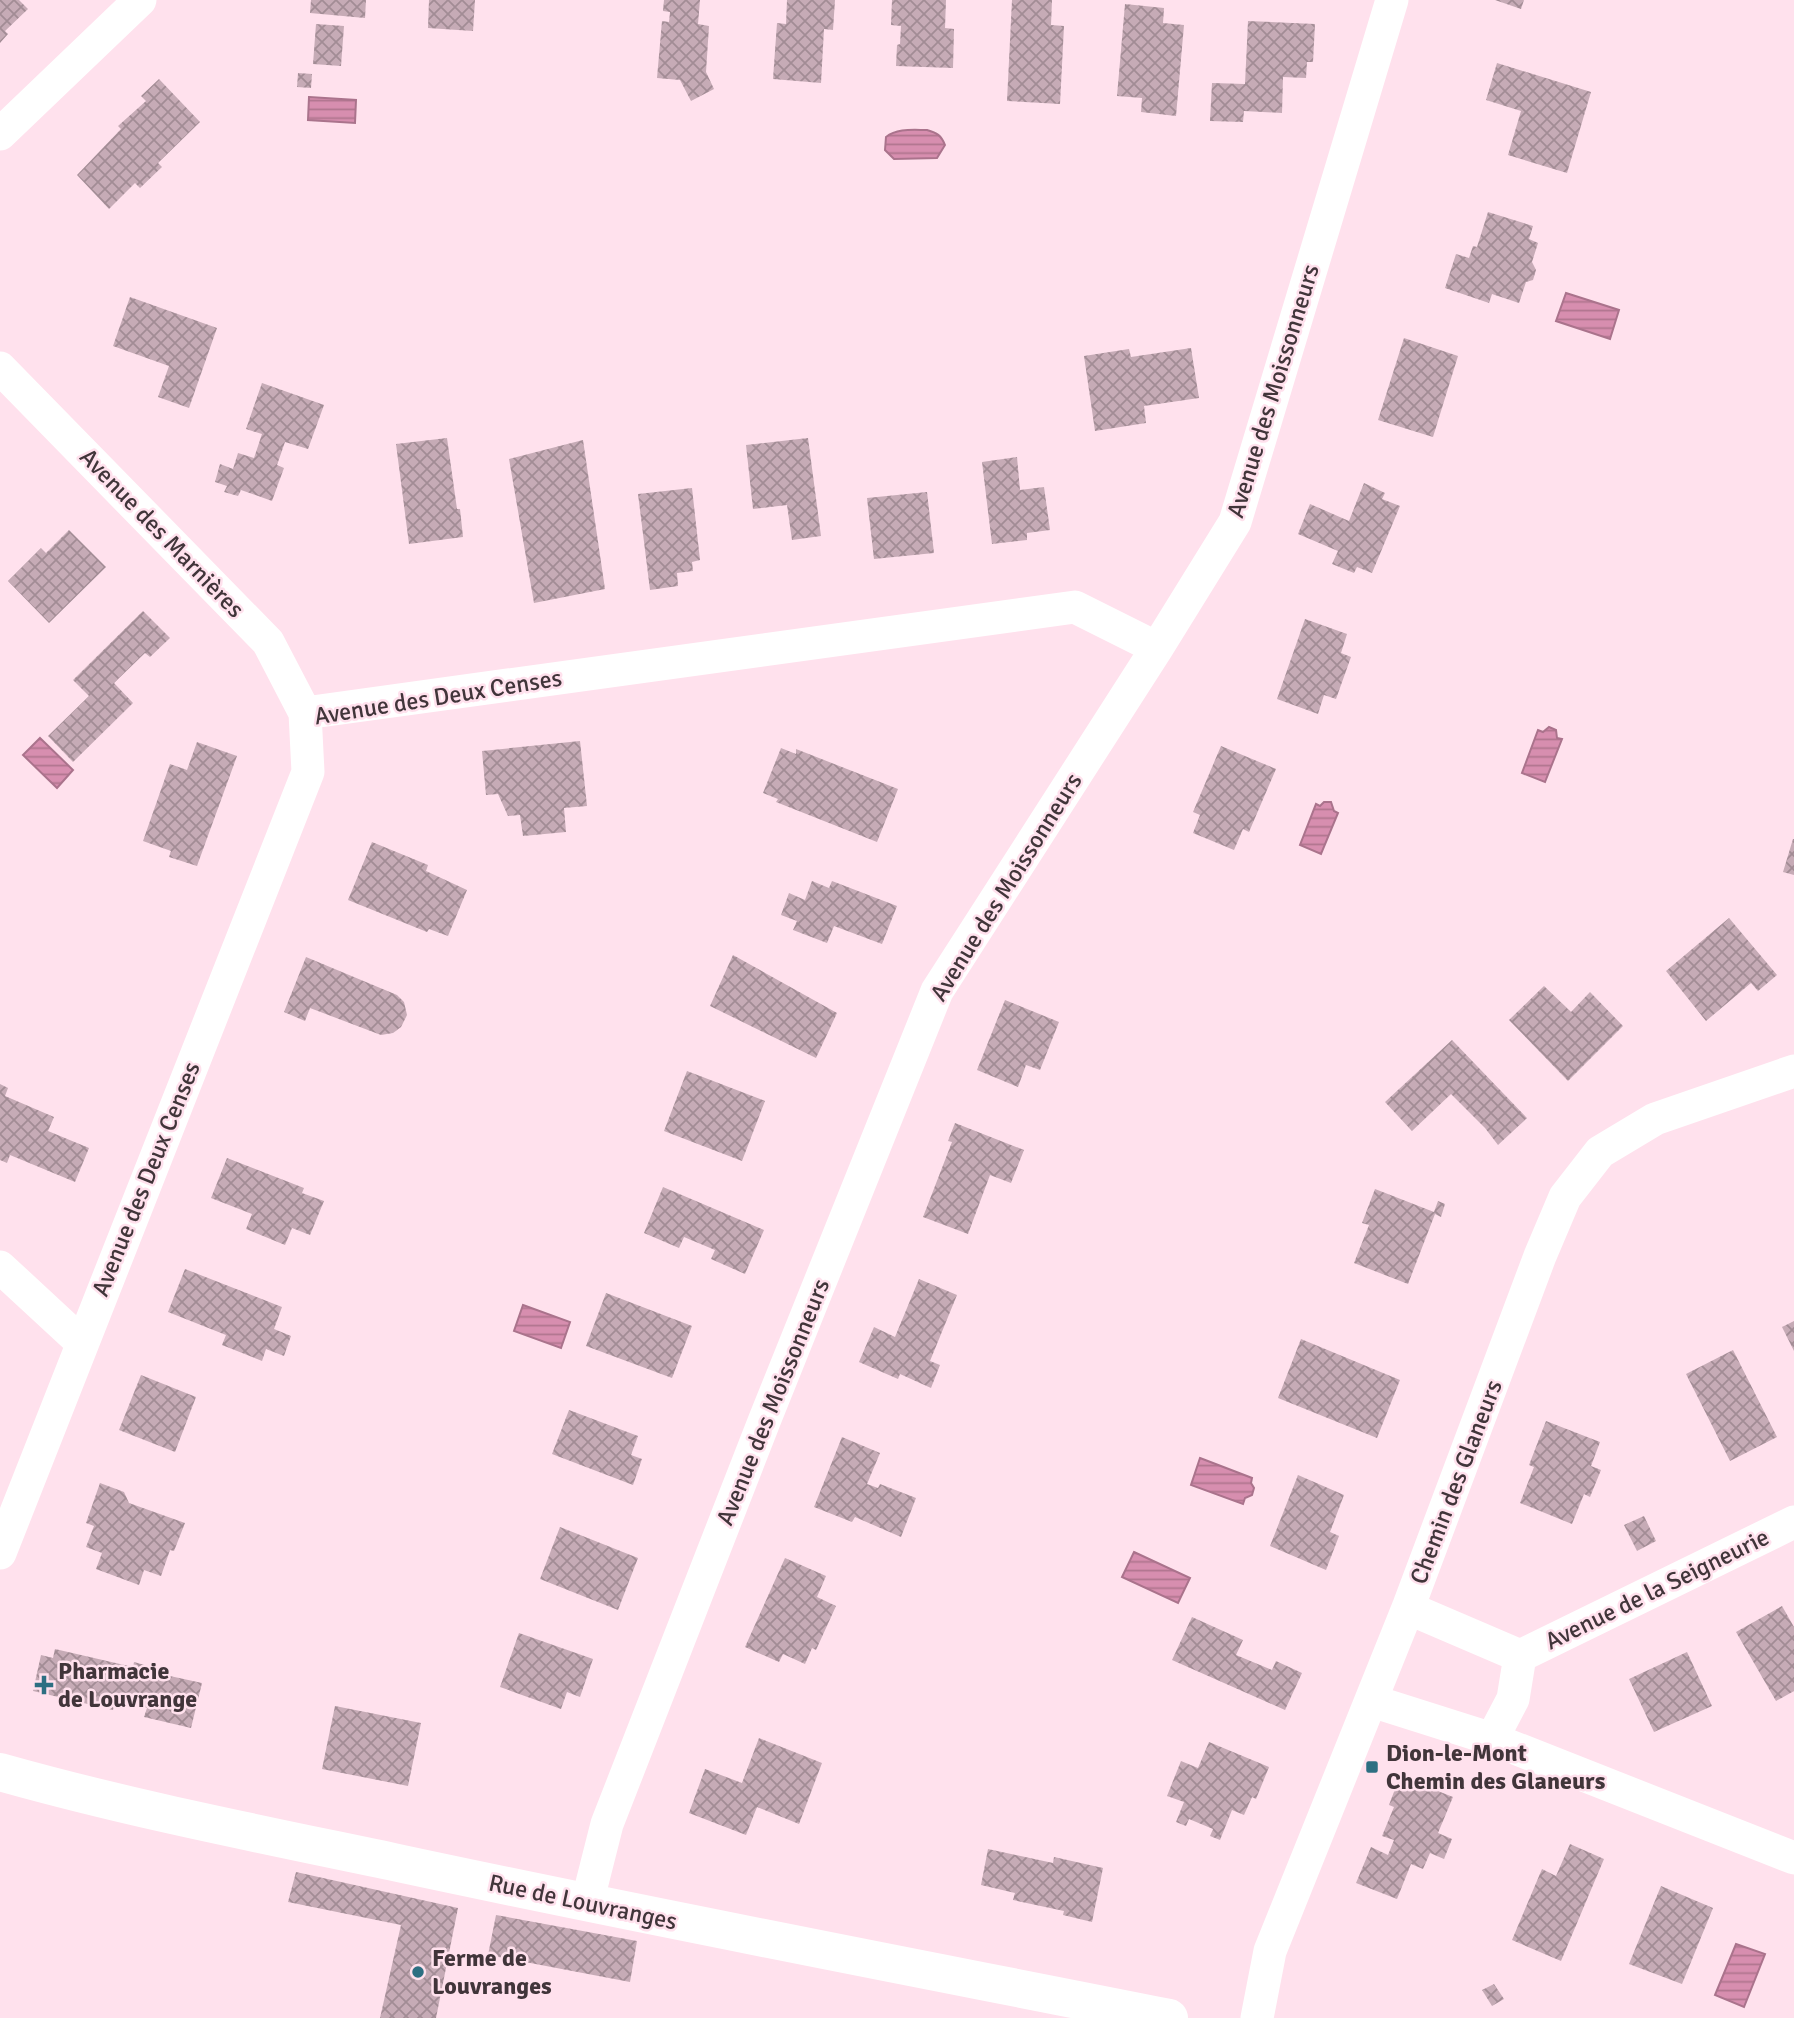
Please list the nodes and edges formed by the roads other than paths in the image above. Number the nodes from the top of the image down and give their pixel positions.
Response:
1 (140, 0) edge
2 (1392, 0) edge
3 (0, 134) edge
4 (0, 368) edge
5 (1157, 648) junction
6 (305, 713) junction
7 (1794, 1072) edge
8 (0, 1267) edge
9 (81, 1342) junction
10 (1794, 1522) edge
11 (0, 1553) edge
12 (1408, 1608) junction
13 (1520, 1656) junction
14 (1372, 1701) junction
15 (1492, 1739) junction
16 (0, 1772) edge
17 (1794, 1858) edge
18 (587, 1903) junction
19 (1169, 2018) edge
20 (1256, 2018) edge

1 - 3 street
2 - 5 street, Avenue des Moissonneurs
4 - 6 street, Avenue des Marnières
5 - 6 street, Avenue des Deux Censes
5 - 18 street, Avenue des Moissonneurs
6 - 9 street, Avenue des Deux Censes
7 - 12 street, Chemin des Glaneurs
8 - 9 street
9 - 11 street, Avenue des Deux Censes
10 - 13 street, Avenue de la Seigneurie
12 - 13 street, Avenue de la Seigneurie
12 - 14 street, Chemin des Glaneurs
13 - 15 street, Avenue de la Seigneurie
14 - 15 street
14 - 20 street, Chemin des Glaneurs
15 - 17 street
16 - 18 street, Rue de Louvranges
18 - 19 street, Rue de Louvranges

